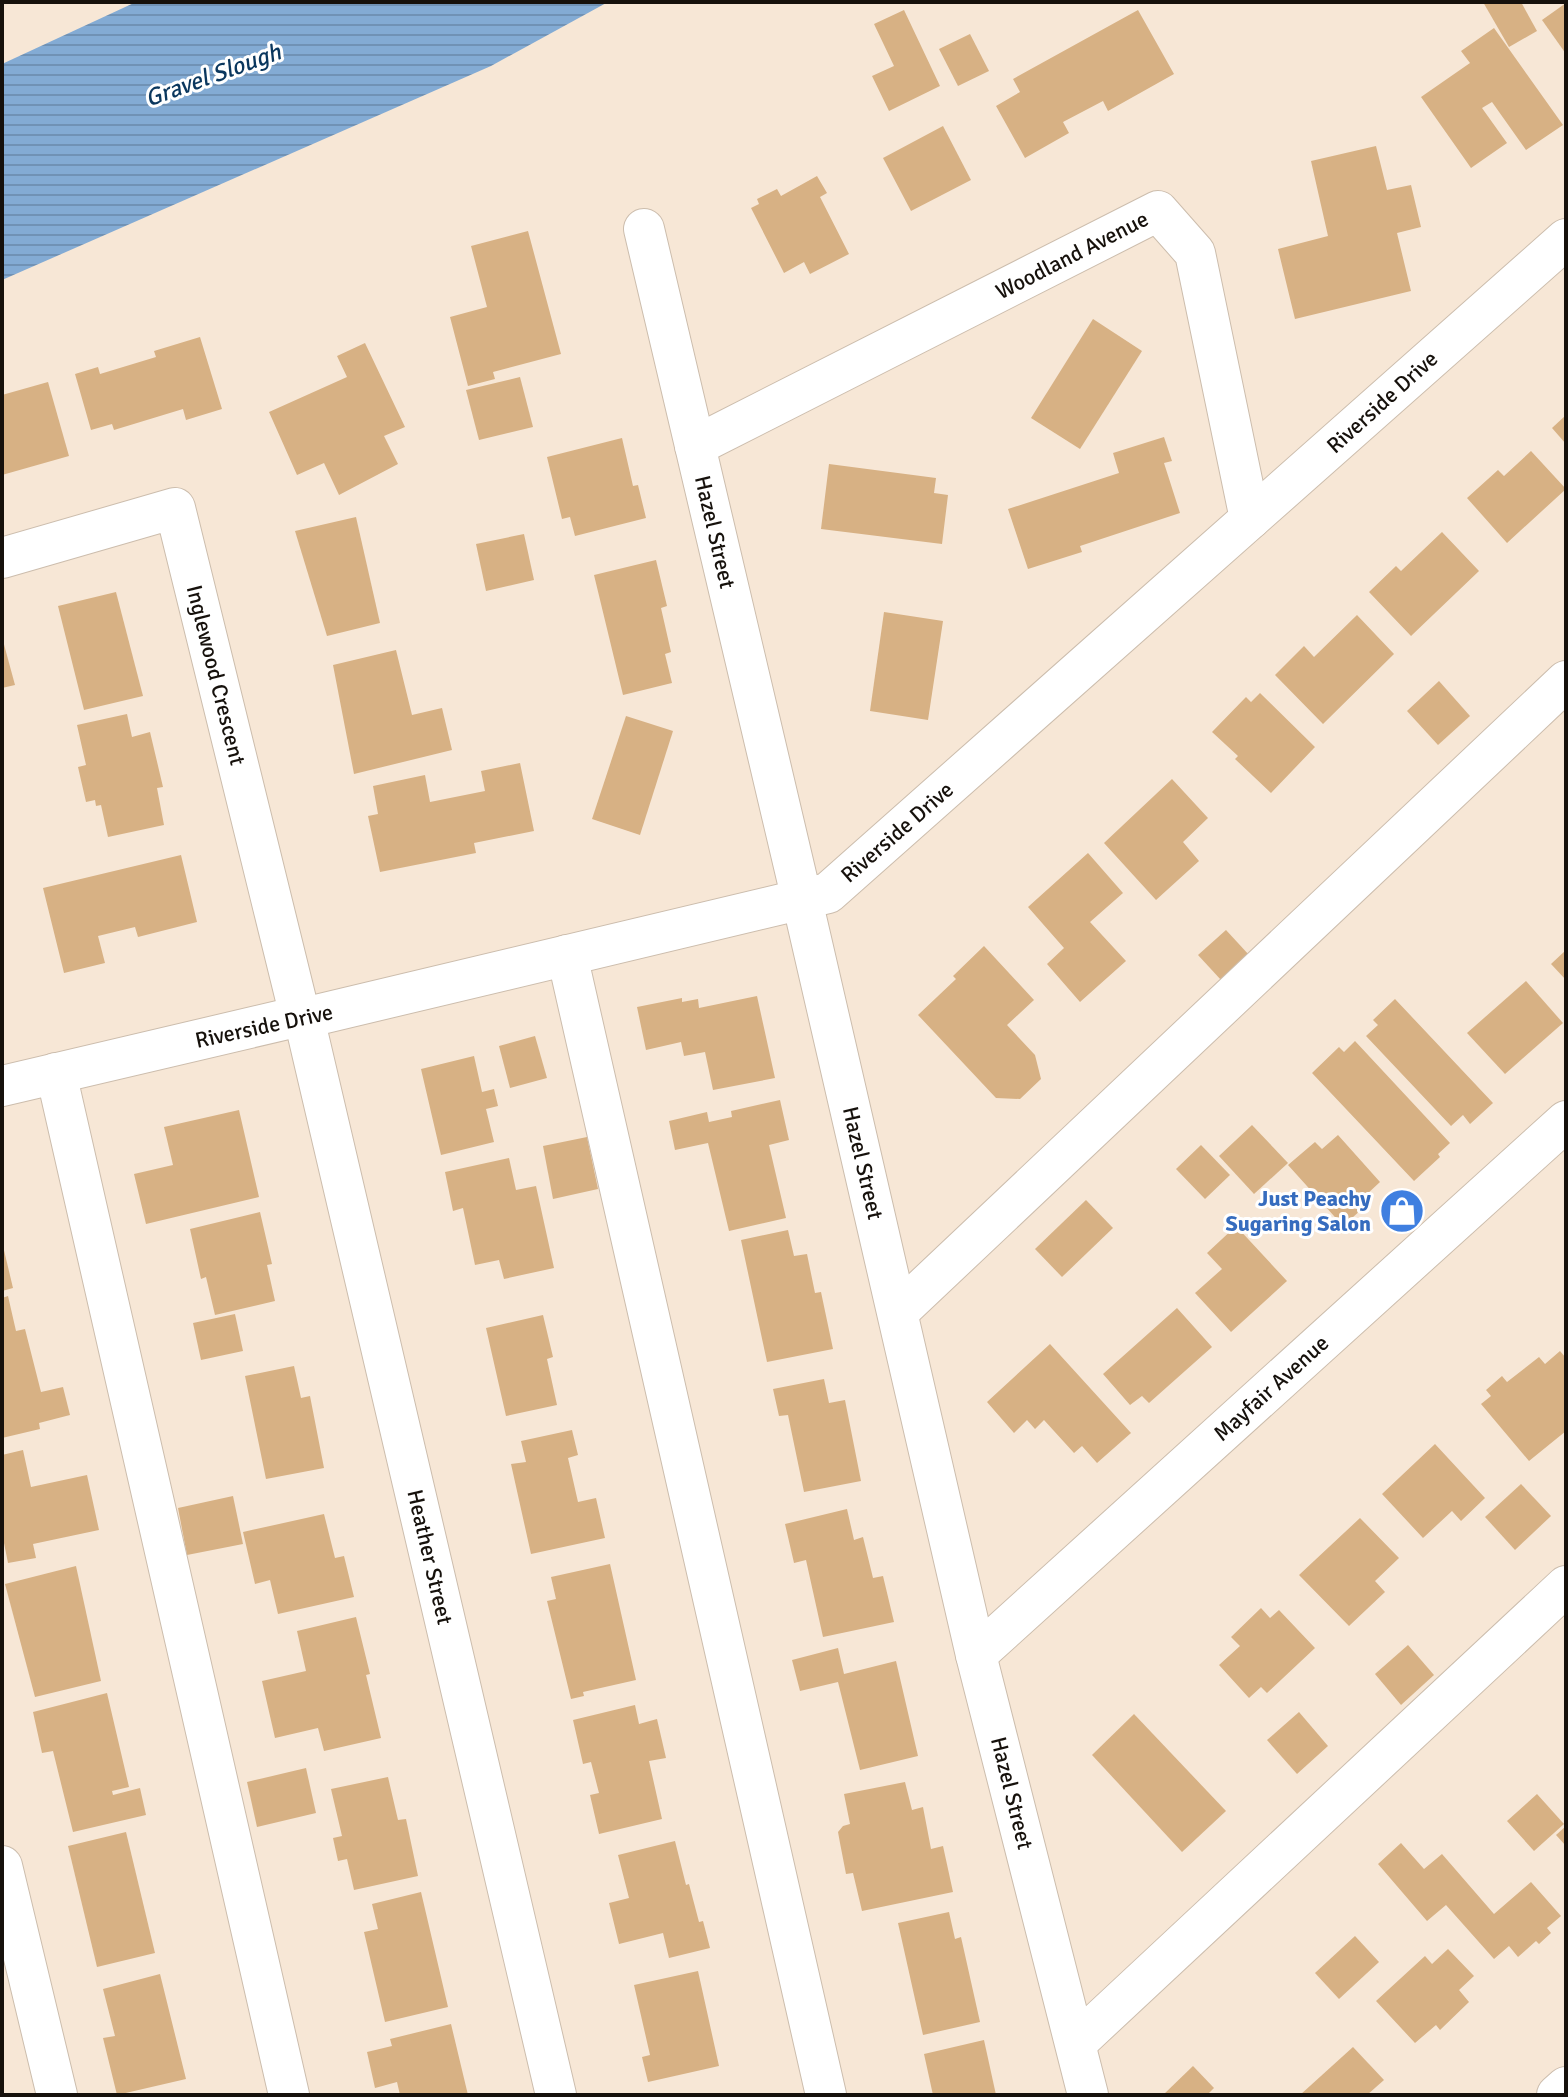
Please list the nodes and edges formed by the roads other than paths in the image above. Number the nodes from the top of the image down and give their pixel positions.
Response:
1 (644, 229) dead end
2 (1566, 239) edge
3 (695, 446) junction
4 (1250, 519) junction
5 (2, 558) edge
6 (1566, 681) edge
7 (802, 900) junction
8 (567, 955) junction
9 (302, 1017) junction
10 (56, 1073) junction
11 (2, 1086) edge
12 (1566, 1121) edge
13 (898, 1312) junction
14 (1566, 1586) edge
15 (976, 1655) junction
16 (2, 1866) edge
17 (1076, 2043) junction
18 (1566, 2087) edge
19 (57, 2095) edge
20 (289, 2095) edge
21 (556, 2095) edge
22 (826, 2095) edge
23 (1088, 2095) edge
24 (1557, 2095) edge

1 - 3 street, Hazel Street
2 - 4 street, Riverside Drive
3 - 4 street, Woodland Avenue
3 - 7 street, Hazel Street
4 - 7 street, Riverside Drive
5 - 9 street, Inglewood Crescent
6 - 13 street
7 - 8 street, Riverside Drive
7 - 13 street, Hazel Street
8 - 9 street, Riverside Drive
8 - 22 street
9 - 10 street, Riverside Drive
9 - 21 street, Heather Street
10 - 11 street, Riverside Drive
10 - 20 street
12 - 15 street, Mayfair Avenue
13 - 15 street, Hazel Street
14 - 17 street
15 - 17 street, Hazel Street
16 - 19 street
17 - 23 street, Hazel Street
18 - 24 street

